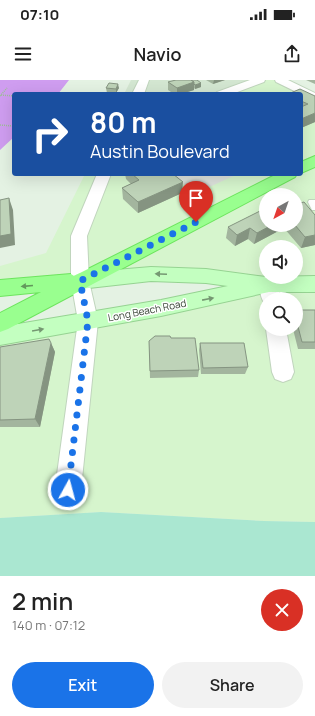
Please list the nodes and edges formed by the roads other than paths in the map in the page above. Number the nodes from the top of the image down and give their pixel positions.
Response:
1 (144, 80) edge
2 (260, 80) edge
3 (280, 80) edge
4 (139, 92) edge
5 (227, 92) edge
6 (315, 98) edge
7 (315, 161) edge
8 (303, 167) edge
9 (103, 176) edge
10 (285, 176) edge
11 (80, 281) junction
12 (315, 284) edge
13 (0, 288) edge
14 (270, 292) edge
15 (259, 293) edge
16 (88, 321) junction
17 (0, 323) edge
18 (0, 336) edge
19 (277, 336) edge
20 (283, 372) dead end
21 (68, 490) dead end

1 - 4 street
2 - 5 street
3 - 6 street
7 - 8 main road
9 - 11 street
10 - 11 main road
11 -> 13 main road, Long Beach Road
14 -> 11 main road, Long Beach Road
11 - 16 street
11 - 17 main road, Long Beach Road
12 - 14 main road, Long Beach Road
16 -> 15 main road, Long Beach Road
18 -> 16 main road, Long Beach Road
16 - 21 street
19 - 20 street

